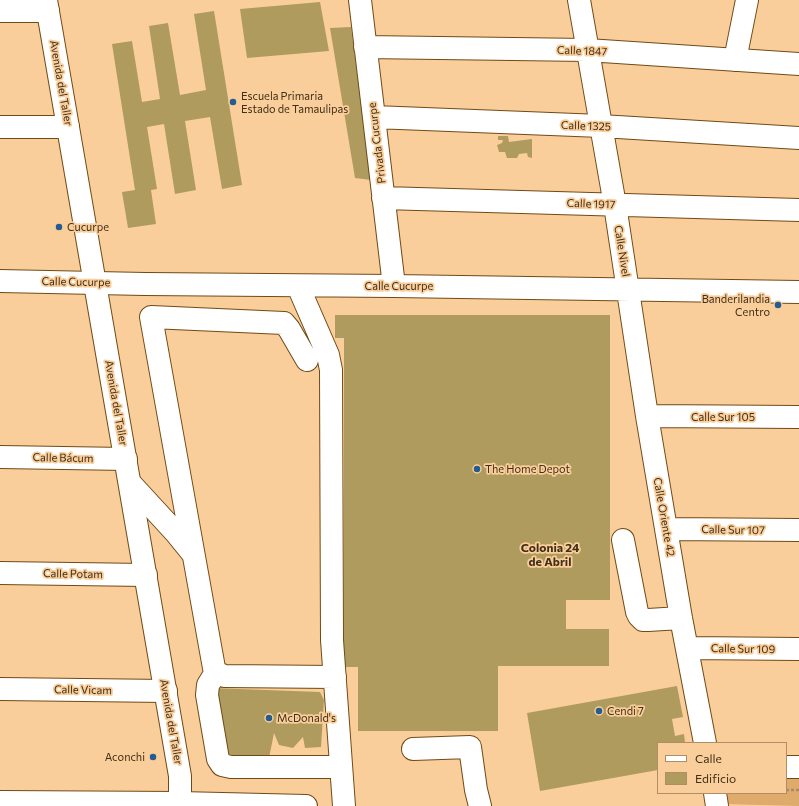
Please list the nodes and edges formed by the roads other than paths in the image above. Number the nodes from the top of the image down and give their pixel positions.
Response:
1 (360, 0) edge
2 (579, 0) edge
3 (747, 0) edge
4 (47, 6) edge
5 (0, 11) edge
6 (365, 47) junction
7 (588, 50) junction
8 (735, 60) junction
9 (799, 64) edge
10 (374, 117) junction
11 (601, 126) junction
12 (0, 127) edge
13 (68, 127) junction
14 (799, 138) edge
15 (383, 198) junction
16 (615, 205) junction
17 (799, 210) edge
18 (0, 280) edge
19 (96, 283) junction
20 (298, 286) junction
21 (394, 286) junction
22 (627, 290) junction
23 (799, 292) edge
24 (307, 360) dead end
25 (647, 416) junction
26 (799, 417) edge
27 (0, 457) edge
28 (126, 459) junction
29 (130, 483) junction
30 (666, 529) junction
31 (799, 530) edge
32 (623, 540) dead end
33 (194, 555) junction
34 (0, 573) edge
35 (146, 575) junction
36 (681, 618) junction
37 (687, 648) junction
38 (799, 649) edge
39 (216, 672) junction
40 (335, 677) junction
41 (0, 689) edge
42 (166, 691) junction
43 (705, 742) edge
44 (413, 749) dead end
45 (341, 767) junction
46 (787, 767) edge
47 (799, 767) edge
48 (714, 794) edge
49 (0, 802) edge
50 (179, 805) edge
51 (306, 806) edge
52 (344, 806) edge
53 (480, 806) edge
54 (717, 806) edge

1 - 6 street, Privada Cucurpe
2 - 7 street, Calle Nivel
3 - 8 street
4 - 5 street
4 - 13 street, Avenida del Taller
6 - 7 street, Calle 1847
6 - 10 street, Privada Cucurpe
7 - 8 street, Calle 1847
7 - 11 street, Calle Nivel
8 - 9 street, Calle 1847
10 - 11 street, Calle 1325
10 - 15 street, Privada Cucurpe
11 - 14 street, Calle 1325
11 - 16 street, Calle Nivel
12 - 13 street
13 - 19 street, Avenida del Taller
15 - 16 street, Calle 1917
15 - 21 street, Privada Cucurpe
16 - 17 street, Calle 1917
16 - 22 street, Calle Nivel
18 - 19 street, Calle Cucurpe
19 - 20 street, Calle Cucurpe
19 - 28 street, Avenida del Taller
20 - 21 street, Calle Cucurpe
20 - 40 street
21 - 22 street, Calle Cucurpe
22 - 23 street, Calle Cucurpe
22 - 25 street, Calle Oriente 42
24 - 33 street
25 - 26 street, Calle Sur 105
25 - 30 street, Calle Oriente 42
27 - 28 street, Calle Bácum
28 - 29 street, Avenida del Taller
29 - 33 street
29 - 35 street, Avenida del Taller
30 - 31 street, Calle Sur 107
30 - 36 street, Calle Oriente 42
32 - 36 street
33 - 39 street
34 - 35 street, Calle Potam
35 - 42 street, Avenida del Taller
36 - 37 street, Calle Oriente 42
37 - 38 street, Calle Sur 109
37 - 43 street, Calle Oriente 42
39 - 40 street
39 - 45 street
40 - 45 street
41 - 42 street, Calle Vicam
42 - 50 street, Avenida del Taller
44 - 53 street
45 - 52 street
46 - 47 street
48 - 54 street
49 - 50 street
50 - 51 street

